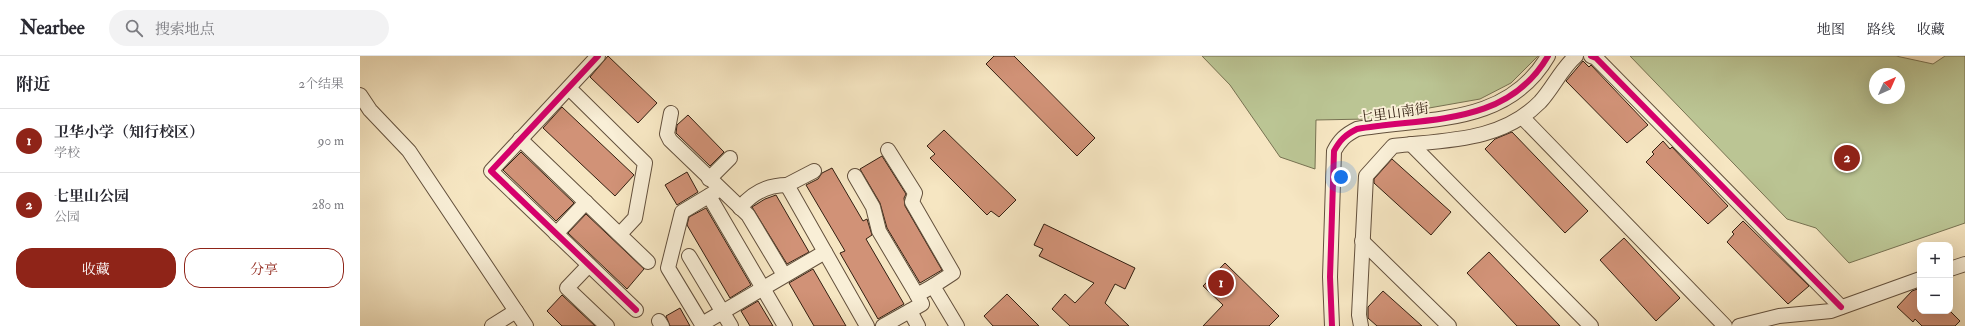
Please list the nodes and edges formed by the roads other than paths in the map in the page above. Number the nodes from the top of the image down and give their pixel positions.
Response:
1 (598, 56) edge
2 (1548, 56) edge
3 (1576, 56) edge
4 (1591, 56) edge
5 (569, 88) junction
6 (360, 95) edge
7 (671, 113) dead end
8 (1523, 118) junction
9 (520, 139) junction
10 (1411, 144) junction
11 (888, 150) dead end
12 (730, 158) dead end
13 (814, 171) dead end
14 (855, 176) dead end
15 (709, 179) junction
16 (787, 185) junction
17 (714, 192) junction
18 (586, 202) junction
19 (740, 208) junction
20 (556, 234) junction
21 (620, 234) junction
22 (1362, 241) junction
23 (825, 252) junction
24 (689, 256) dead end
25 (648, 262) dead end
26 (1965, 264) edge
27 (589, 265) junction
28 (1953, 268) edge
29 (784, 275) junction
30 (1917, 280) edge
31 (933, 286) junction
32 (763, 288) junction
33 (917, 295) junction
34 (1841, 307) junction
35 (636, 310) dead end
36 (516, 311) junction
37 (910, 311) junction
38 (722, 312) junction
39 (702, 325) edge
40 (492, 326) edge
41 (526, 326) edge
42 (607, 326) edge
43 (731, 326) edge
44 (785, 326) edge
45 (867, 326) edge
46 (883, 326) edge
47 (918, 326) edge
48 (956, 326) edge
49 (1332, 326) edge
50 (1361, 326) edge
51 (1448, 326) edge
52 (1591, 326) edge
53 (1725, 326) edge
54 (1739, 326) edge

1 - 5 street
2 - 49 street, 七里山南街
3 - 8 street
4 - 34 street
5 - 9 street
5 - 21 street
6 - 36 street
7 - 15 street
8 - 10 street
8 - 53 street
9 - 18 street
9 - 20 street
10 - 22 street
10 - 52 street
11 - 31 street
12 - 15 street
13 - 16 street
14 - 33 street
15 - 17 street
16 - 19 street
16 - 23 street
17 - 19 street
17 - 32 street
17 - 39 street
18 - 20 street
18 - 21 street
19 - 29 street
20 - 27 street
21 - 25 street
22 - 50 street
22 - 51 street
23 - 29 street
23 - 45 street
24 - 38 street
26 - 28 street
27 - 35 street
27 - 42 street
29 - 32 street
30 - 34 street
31 - 33 street
31 - 48 street
32 - 38 street
32 - 44 street
33 - 37 street
34 - 54 street
36 - 40 street
36 - 41 street
37 - 46 street
37 - 47 street
38 - 39 street
38 - 43 street

